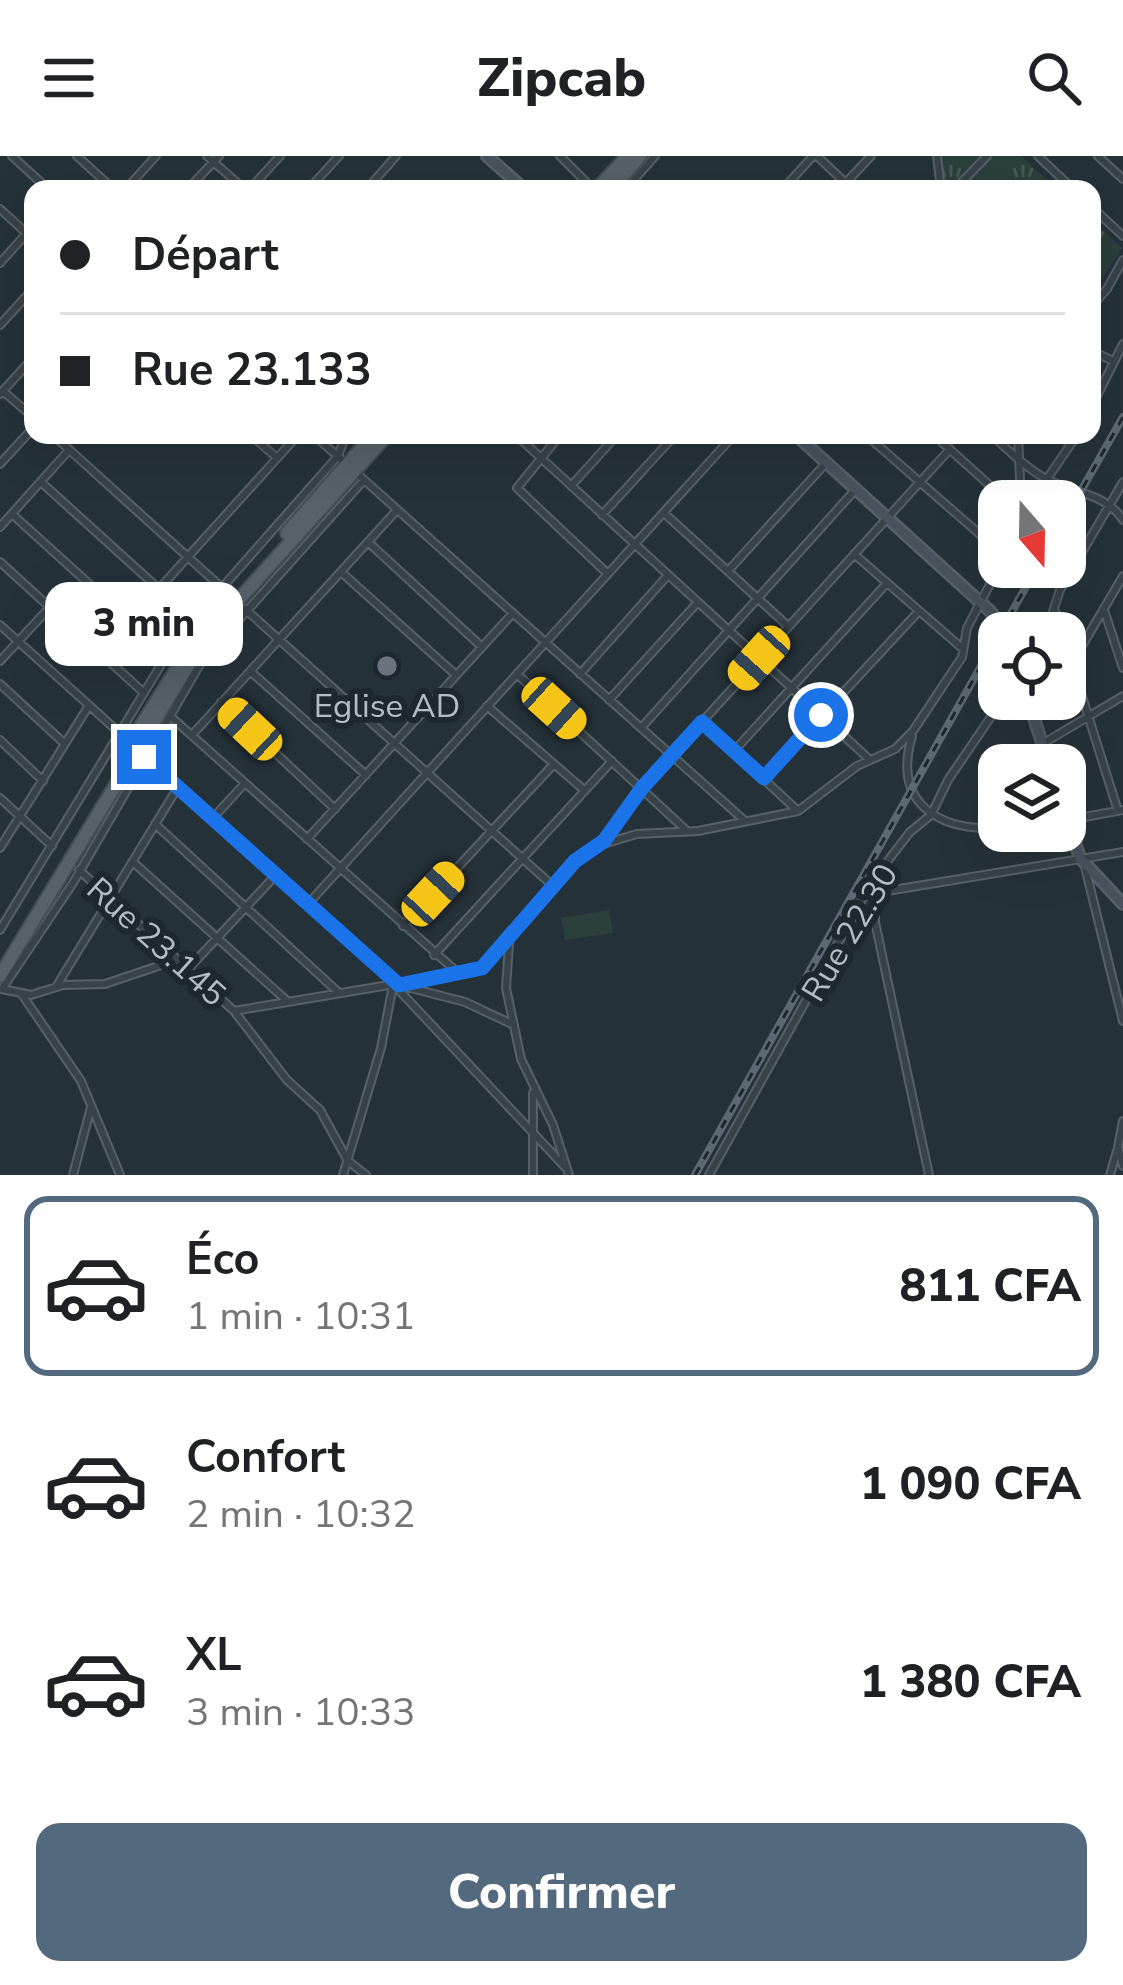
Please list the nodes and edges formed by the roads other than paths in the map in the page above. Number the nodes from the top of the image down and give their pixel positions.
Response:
1 (12, 156) edge
2 (77, 156) edge
3 (156, 156) edge
4 (280, 156) edge
5 (339, 156) edge
6 (396, 156) edge
7 (488, 156) edge
8 (560, 156) edge
9 (628, 156) edge
10 (640, 156) edge
11 (655, 156) edge
12 (815, 156) edge
13 (871, 156) edge
14 (987, 156) edge
15 (1038, 156) edge
16 (1098, 156) edge
17 (213, 158) edge
18 (1123, 178) edge
19 (38, 180) edge
20 (102, 180) edge
21 (134, 180) edge
22 (237, 180) edge
23 (256, 180) edge
24 (317, 180) edge
25 (375, 180) edge
26 (514, 180) edge
27 (585, 180) edge
28 (604, 180) edge
29 (619, 180) edge
30 (634, 180) edge
31 (792, 180) edge
32 (839, 180) edge
33 (852, 180) edge
34 (964, 180) edge
35 (1063, 180) edge
36 (0, 209) edge
37 (1101, 215) edge
38 (24, 231) edge
39 (1123, 236) edge
40 (24, 241) edge
41 (1123, 260) edge
42 (0, 262) edge
43 (1101, 296) edge
44 (24, 300) edge
45 (0, 325) edge
46 (1123, 344) edge
47 (1101, 355) edge
48 (1113, 361) junction
49 (24, 367) edge
50 (1101, 387) edge
51 (1, 391) edge
52 (24, 438) edge
53 (63, 444) edge
54 (261, 444) edge
55 (290, 444) edge
56 (324, 444) edge
57 (347, 444) edge
58 (367, 444) edge
59 (377, 444) edge
60 (525, 444) edge
61 (552, 444) edge
62 (609, 444) edge
63 (667, 444) edge
64 (722, 444) edge
65 (806, 444) edge
66 (876, 444) edge
67 (944, 444) edge
68 (1002, 444) edge
69 (1020, 444) edge
70 (1071, 444) edge
71 (950, 449) junction
72 (69, 450) junction
73 (277, 458) junction
74 (540, 458) junction
75 (1021, 462) junction
76 (826, 463) junction
77 (0, 464) edge
78 (351, 468) junction
79 (984, 480) edge
80 (1021, 480) edge
81 (1048, 480) joint
82 (41, 482) junction
83 (1123, 482) edge
84 (918, 484) junction
85 (571, 486) junction
86 (856, 490) junction
87 (1086, 495) edge
88 (1109, 504) junction
89 (397, 510) junction
90 (664, 513) junction
91 (12, 514) junction
92 (602, 514) junction
93 (887, 518) junction
94 (1123, 520) edge
95 (0, 527) edge
96 (978, 534) edge
97 (368, 542) junction
98 (635, 544) junction
99 (854, 554) junction
100 (189, 558) junction
101 (0, 562) edge
102 (728, 571) junction
103 (340, 572) junction
104 (608, 574) junction
105 (668, 574) junction
106 (1123, 575) edge
107 (887, 583) junction
108 (220, 586) junction
109 (989, 588) edge
110 (159, 589) junction
111 (758, 598) junction
112 (698, 602) junction
113 (982, 604) junction
114 (50, 607) junction
115 (1054, 608) junction
116 (245, 609) junction
117 (1104, 610) junction
118 (920, 611) junction
119 (989, 612) edge
120 (1053, 612) edge
121 (1055, 612) edge
122 (513, 613) junction
123 (130, 621) junction
124 (0, 625) edge
125 (788, 626) junction
126 (729, 630) junction
127 (279, 639) junction
128 (1086, 640) edge
129 (18, 642) junction
130 (545, 642) junction
131 (482, 646) junction
132 (963, 649) junction
133 (1120, 650) edge
134 (100, 653) junction
135 (759, 658) junction
136 (0, 661) edge
137 (1123, 668) edge
138 (250, 671) junction
139 (517, 674) junction
140 (580, 674) junction
141 (456, 676) junction
142 (0, 684) edge
143 (792, 688) junction
144 (143, 692) junction
145 (1123, 696) edge
146 (609, 700) junction
147 (221, 703) junction
148 (88, 706) junction
149 (487, 706) junction
150 (1086, 709) edge
151 (821, 715) junction
152 (170, 716) junction
153 (1088, 716) junction
154 (989, 720) edge
155 (1035, 720) edge
156 (702, 722) junction
157 (641, 728) junction
158 (913, 731) junction
159 (191, 735) junction
160 (0, 740) edge
161 (394, 743) junction
162 (65, 744) junction
163 (1042, 744) joint
164 (133, 746) junction
165 (734, 752) junction
166 (671, 755) junction
167 (868, 760) junction
168 (612, 761) junction
169 (554, 764) junction
170 (427, 772) junction
171 (365, 775) junction
172 (764, 778) junction
173 (43, 781) junction
174 (245, 783) junction
175 (178, 787) junction
176 (642, 788) junction
177 (584, 790) junction
178 (0, 798) edge
179 (335, 809) junction
180 (1120, 810) edge
181 (799, 811) junction
182 (931, 815) junction
183 (1086, 815) edge
184 (22, 818) junction
185 (213, 818) junction
186 (745, 821) junction
187 (155, 824) junction
188 (978, 829) edge
189 (492, 831) junction
190 (686, 831) junction
191 (307, 839) junction
192 (52, 846) junction
193 (596, 846) junction
194 (0, 848) edge
195 (1079, 852) edge
196 (1123, 852) edge
197 (522, 857) junction
198 (1082, 861) junction
199 (133, 862) junction
200 (339, 868) junction
201 (80, 871) junction
202 (276, 875) junction
203 (553, 886) junction
204 (875, 893) junction
205 (865, 894) junction
206 (111, 898) junction
207 (308, 904) junction
208 (1123, 904) edge
209 (245, 907) junction
210 (403, 926) junction
211 (0, 930) edge
212 (218, 936) junction
213 (512, 937) junction
214 (434, 955) junction
215 (0, 960) edge
216 (176, 960) junction
217 (187, 969) junction
218 (457, 972) junction
219 (1, 985) edge
220 (395, 985) junction
221 (56, 987) junction
222 (21, 993) junction
223 (340, 993) junction
224 (288, 1001) junction
225 (234, 1011) junction
226 (1123, 1021) edge
227 (514, 1025) junction
228 (534, 1089) junction
229 (91, 1107) junction
230 (1123, 1121) edge
231 (531, 1131) junction
232 (1118, 1147) junction
233 (348, 1161) junction
234 (1123, 1166) edge
235 (568, 1172) edge
236 (73, 1175) edge
237 (120, 1175) edge
238 (343, 1175) edge
239 (366, 1175) edge
240 (533, 1175) edge
241 (710, 1175) edge
242 (929, 1175) edge
243 (1110, 1175) edge

1 - 19 street
2 - 20 street
3 - 21 street
4 - 23 street
5 - 24 street
6 - 25 street
7 - 26 street
8 - 27 street
9 - 28 main road
10 - 29 main road
11 - 30 street
12 - 31 street
12 - 32 street
13 - 33 street
14 - 34 street
15 - 35 street
16 - 18 street
17 - 22 street
36 - 38 street
37 - 39 street
40 - 42 street
41 - 43 street
44 - 45 street
46 - 48 street
47 - 48 street
48 - 50 street
49 - 51 street
52 - 77 street
53 - 72 street
54 - 73 street
55 - 73 street
56 - 78 street
57 - 78 street
58 - 78 main road
59 - 78 main road
60 - 74 street
61 - 74 street
62 - 85 street
63 - 92 street
64 - 90 street
65 - 76 street
66 - 84 street
67 - 71 street
68 - 75 street
69 - 75 street
70 - 81 street
71 - 79 street
71 - 84 street
72 - 82 street
72 - 100 street
73 - 100 street
74 - 85 street
74 - 104 street
75 - 80 street
75 - 81 street
76 - 86 street
76 - 102 street
78 - 89 street
78 - 108 street
78 - 116 street
78 - 164 main road
82 - 91 street
82 - 110 street
83 - 88 street
84 - 93 street
84 - 96 street
85 - 92 street
86 - 93 street
86 - 111 street
87 - 88 street
88 - 94 street
88 - 115 street
89 - 97 street
89 - 122 street
90 - 98 street
90 - 102 street
91 - 95 street
91 - 123 street
92 - 98 street
93 - 99 street
93 - 113 street
97 - 103 street
97 - 131 street
98 - 104 street
98 - 105 street
99 - 107 street
99 - 125 street
100 - 108 street
100 - 110 street
101 - 114 street
102 - 111 street
103 - 127 street
103 - 141 street
104 - 130 street
105 - 112 street
105 - 140 street
106 - 117 street
107 - 118 street
107 - 143 street
108 - 144 street
109 - 113 street
110 - 123 street
111 - 125 street
111 - 126 street
112 - 126 street
112 - 146 street
113 - 119 street
113 - 132 street
114 - 129 street
114 - 134 street
115 - 120 street
115 - 121 street
116 - 127 street
116 - 152 street
117 - 128 street
117 - 133 street
118 - 132 street
118 - 151 street
122 - 130 street
122 - 131 street
123 - 134 street
124 - 129 street
125 - 135 street
126 - 135 street
126 - 157 street
127 - 138 street
127 - 161 street
129 - 136 street
129 - 148 street
130 - 139 street
130 - 140 street
131 - 141 street
132 - 158 street
133 - 137 street
134 - 144 street
135 - 143 street
135 - 156 street
138 - 147 street
138 - 171 street
139 - 149 street
139 - 168 street
140 - 146 street
141 - 161 street
142 - 162 street
143 - 151 street
143 - 165 street
144 - 164 street
145 - 153 street
146 - 157 street
147 - 159 street
147 - 179 street
148 - 162 street
148 - 164 street
149 - 169 street
149 - 170 street
150 - 153 street
151 - 167 street
151 - 172 street
152 - 159 street
152 - 164 street
153 - 163 street
153 - 180 street
154 - 182 street, Rue 22.30
155 - 163 street
156 - 165 street
156 - 166 street
157 - 166 street
158 - 167 street
158 - 182 street
159 - 174 street
160 - 173 street
161 - 170 street
161 - 171 street
162 - 173 street
164 - 175 street
164 - 192 street
164 - 201 street
164 - 215 main road
164 - 219 main road
165 - 172 street
166 - 176 street
166 - 186 street
167 - 181 street
168 - 176 street
168 - 177 street
169 - 177 street
169 - 189 street
170 - 189 street
170 - 200 street
171 - 179 street
172 - 181 street
173 - 184 street
174 - 185 street
174 - 191 street
175 - 185 street
175 - 187 street
176 - 190 street
176 - 193 street
177 - 197 street
178 - 184 street
179 - 191 street
180 - 183 street
181 - 186 street
182 - 188 street
182 - 205 street, Rue 22.30
184 - 192 street
184 - 194 street
185 - 202 street
186 - 190 street
187 - 199 street
187 - 209 street
189 - 197 street
189 - 210 street
190 - 193 street
191 - 200 street
192 - 211 street
193 - 203 street
195 - 198 street
196 - 198 street
197 - 203 street
197 - 214 street
198 - 204 street
198 - 208 street
198 - 226 street
199 - 206 street
199 - 212 street
200 - 207 street
200 - 210 street
201 - 206 street, Rue 23.145
201 - 219 street
202 - 207 street
202 - 209 street
203 - 213 street
204 - 205 street
204 - 242 street
205 - 241 street, Rue 22.30
206 - 216 street, Rue 23.145
206 - 221 street
207 - 220 street
209 - 212 street
209 - 223 street
210 - 214 street
212 - 217 street
212 - 224 street
213 - 218 street
213 - 227 street
214 - 218 street
216 - 217 street, Rue 23.145
216 - 221 street
217 - 225 street, Rue 23.145
218 - 220 street
219 - 222 street
220 - 223 street
220 - 227 street
220 - 231 street
220 - 233 street
221 - 222 street
222 - 229 street
223 - 224 street
224 - 225 street
225 - 233 street, Rue 23.145
227 - 228 street
228 - 231 street
228 - 235 street
229 - 236 street
229 - 237 street
230 - 232 street
231 - 235 street
231 - 240 street
232 - 234 street
232 - 243 street
233 - 238 street
233 - 239 street

